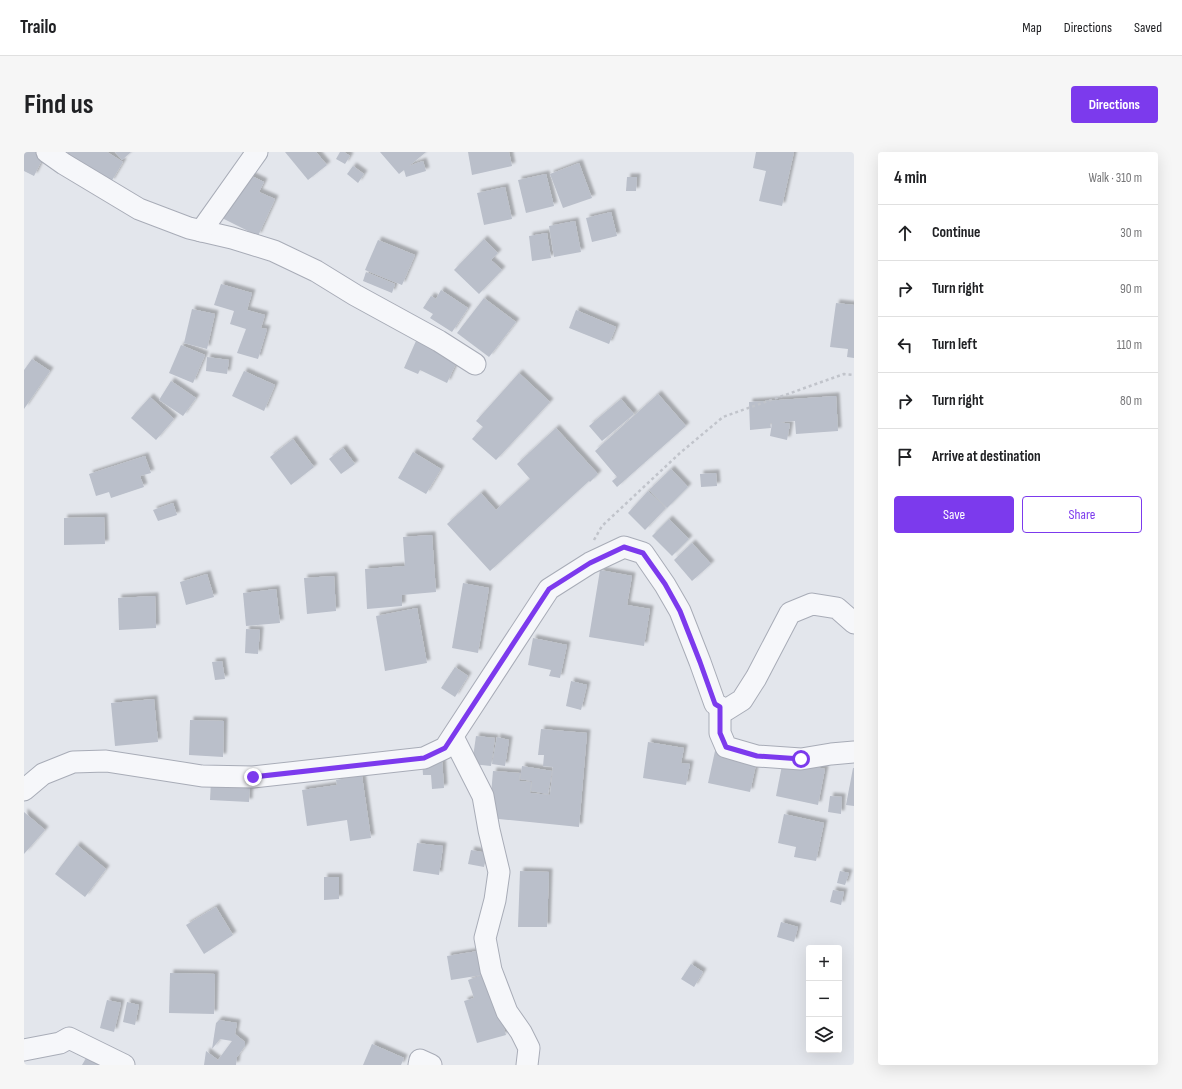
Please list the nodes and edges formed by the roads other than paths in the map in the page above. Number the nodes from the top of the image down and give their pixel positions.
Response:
1 (47, 152) edge
2 (257, 152) edge
3 (201, 231) junction
4 (474, 364) dead end
5 (854, 623) edge
6 (720, 707) junction
7 (453, 737) junction
8 (854, 752) edge
9 (24, 790) edge
10 (24, 1050) edge
11 (124, 1065) edge
12 (419, 1065) edge
13 (431, 1065) edge
14 (526, 1065) edge

1 - 3 street
2 - 3 street
3 - 4 street
5 - 6 street
6 - 7 street
6 - 8 street
7 - 9 street
7 - 14 street
10 - 11 street
12 - 13 street

